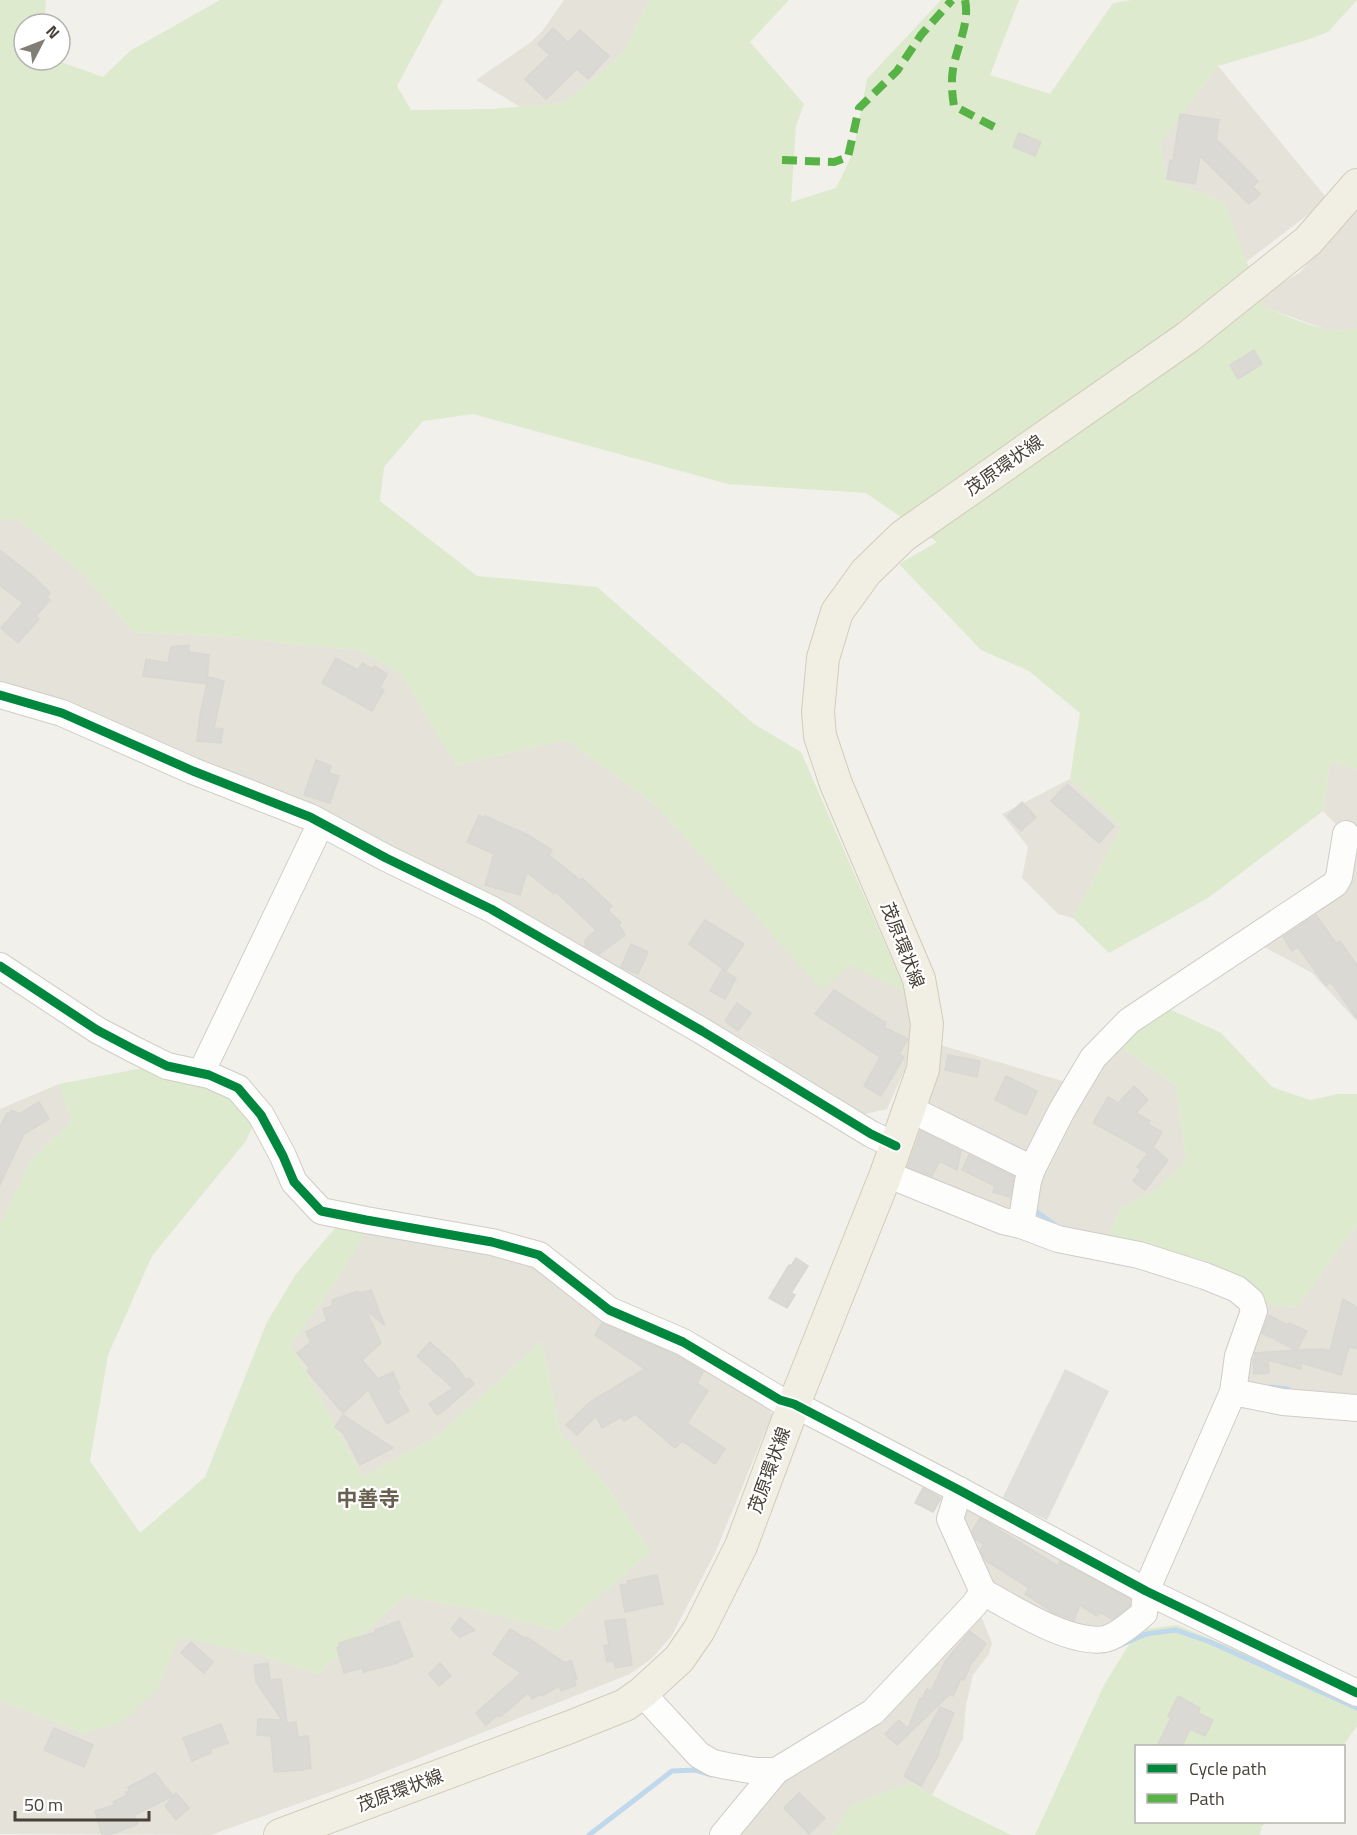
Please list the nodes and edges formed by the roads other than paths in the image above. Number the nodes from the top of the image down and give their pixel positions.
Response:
1 (1357, 185) edge
2 (0, 695) edge
3 (321, 823) junction
4 (1346, 834) dead end
5 (0, 966) edge
6 (201, 1073) junction
7 (910, 1109) junction
8 (891, 1160) junction
9 (1032, 1169) junction
10 (1021, 1225) junction
11 (1233, 1392) junction
12 (794, 1404) junction
13 (1357, 1408) edge
14 (959, 1490) junction
15 (1146, 1591) junction
16 (983, 1592) junction
17 (642, 1693) junction
18 (1357, 1693) edge
19 (776, 1771) junction
20 (280, 1835) edge
21 (723, 1835) edge

1 - 7 main road, 茂原環状線
2 - 3 street
3 - 6 street
3 - 8 street
4 - 9 street
5 - 6 street
6 - 12 street
7 - 8 main road, 茂原環状線
7 - 9 street
8 - 10 street
8 - 12 main road, 茂原環状線
9 - 10 street
10 - 11 street
11 - 13 street
11 - 15 street
12 - 14 street
12 - 17 main road, 茂原環状線
14 - 15 street
14 - 16 street
15 - 16 street
15 - 18 street
16 - 19 street
17 - 19 street
17 - 20 main road, 茂原環状線
19 - 21 street

